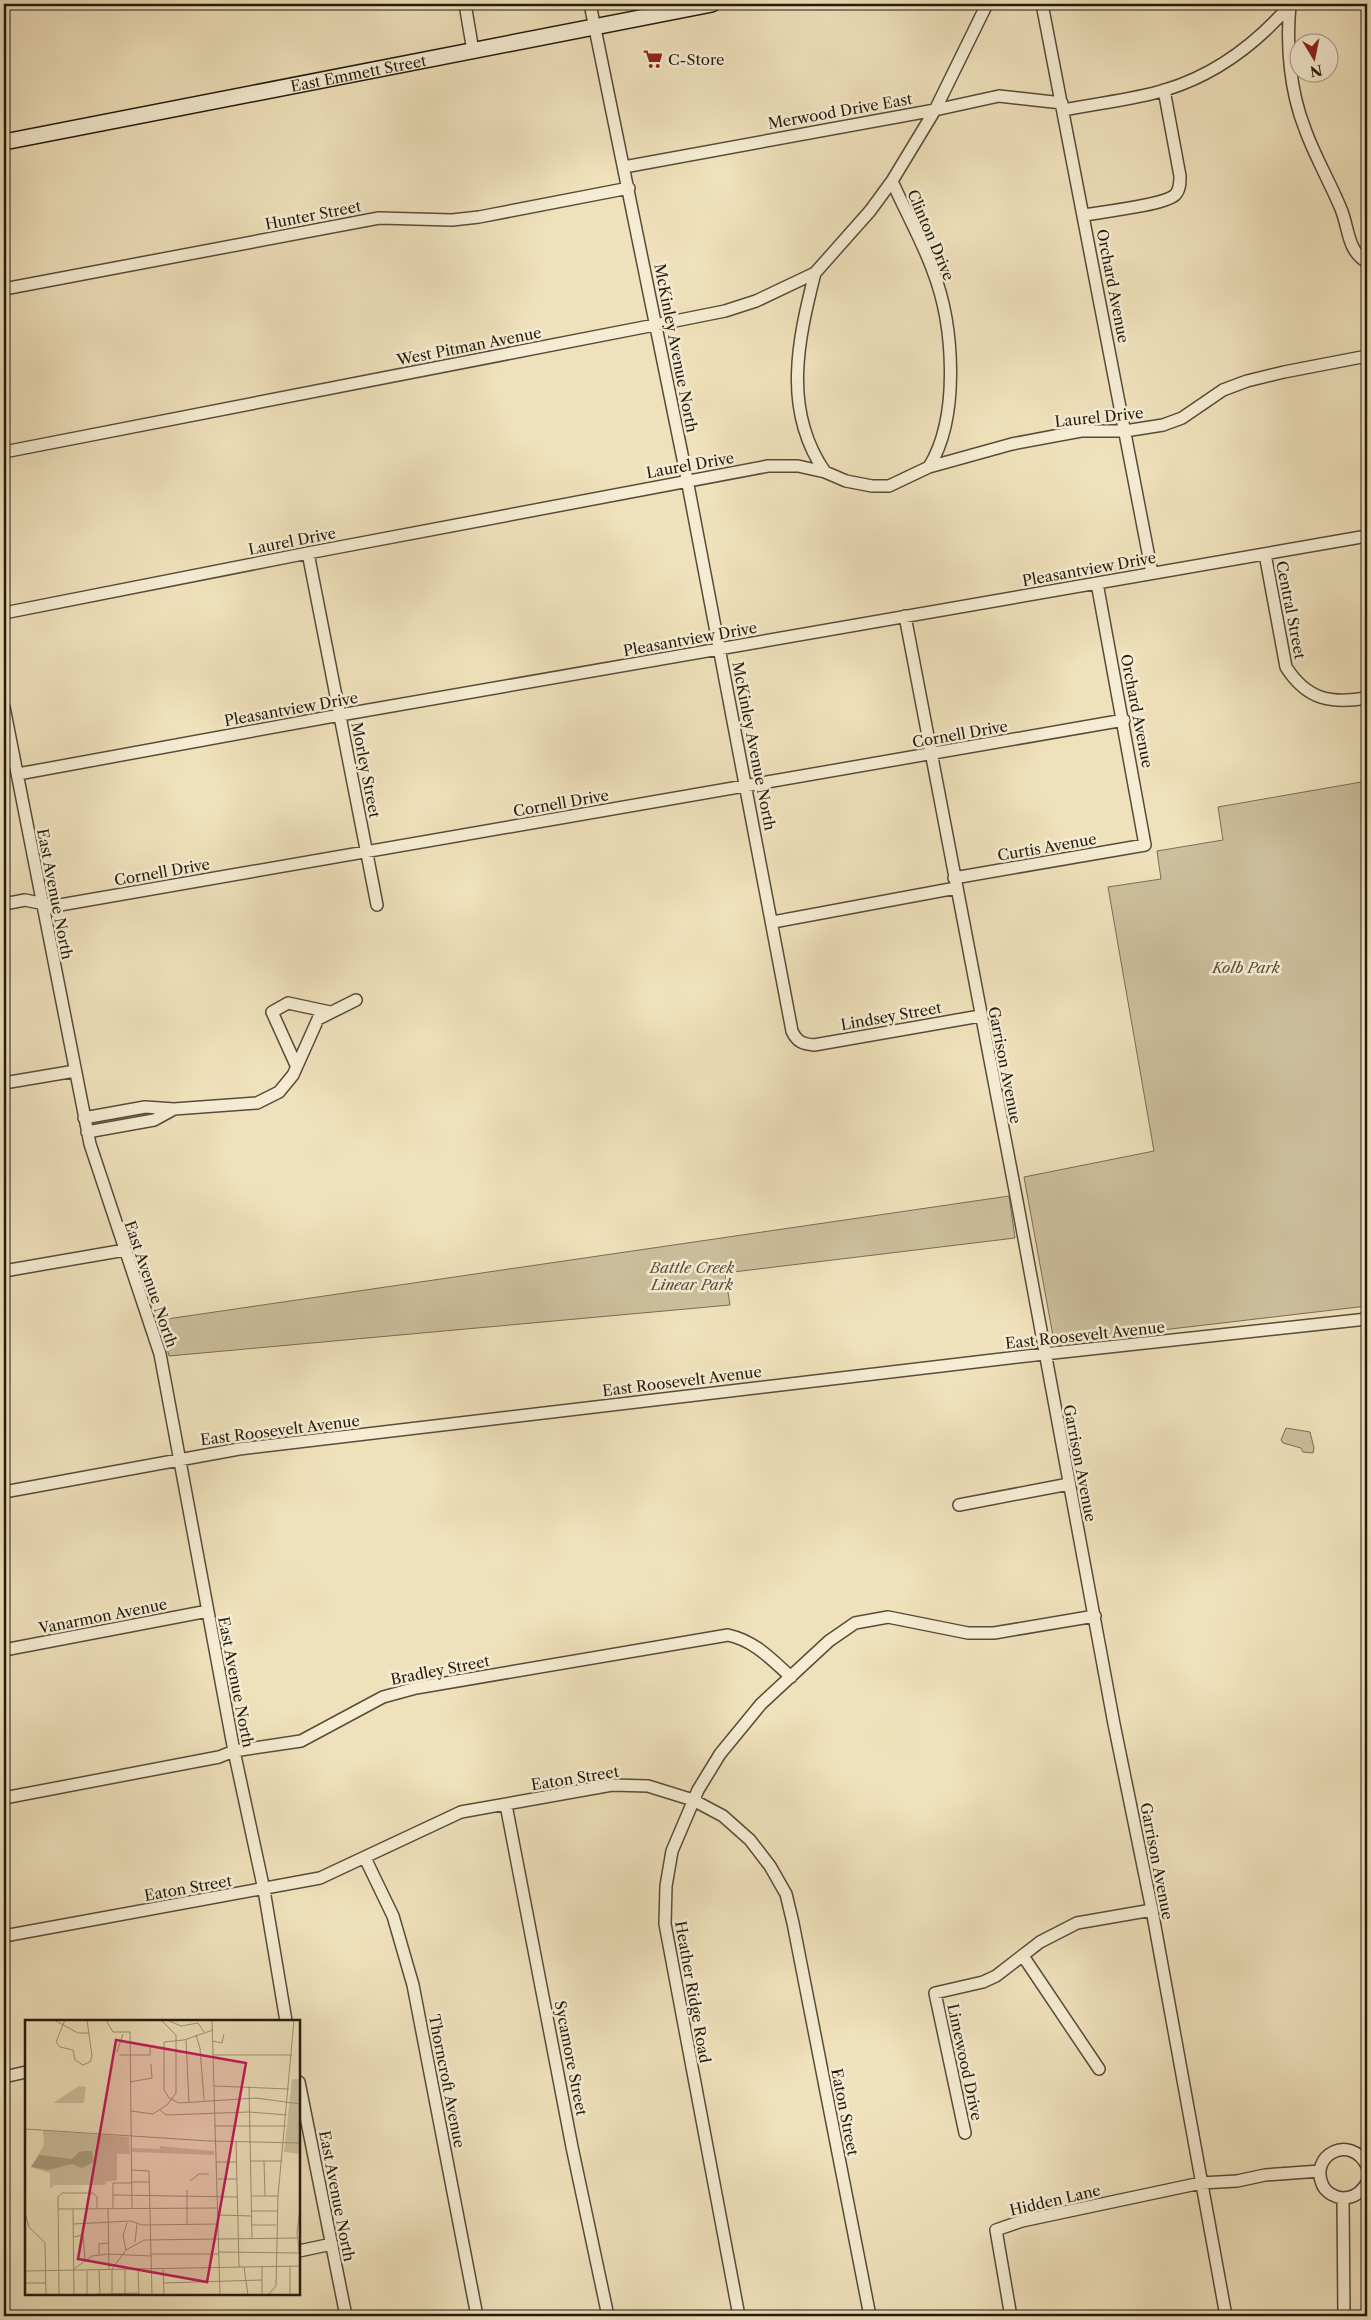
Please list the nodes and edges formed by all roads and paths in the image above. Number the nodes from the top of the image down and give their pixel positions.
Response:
1 (465, 4) edge
2 (590, 4) edge
3 (712, 4) edge
4 (986, 4) edge
5 (1042, 4) edge
6 (1290, 4) edge
7 (595, 27) junction
8 (473, 51) junction
9 (1164, 90) junction
10 (1063, 106) junction
11 (935, 110) junction
12 (4, 142) edge
13 (624, 167) junction
14 (892, 181) junction
15 (628, 188) junction
16 (1084, 215) junction
17 (1367, 262) edge
18 (815, 273) junction
19 (4, 289) edge
20 (657, 325) junction
21 (1367, 356) edge
22 (1125, 431) junction
23 (4, 452) edge
24 (929, 467) junction
25 (825, 472) junction
26 (688, 480) junction
27 (1367, 536) edge
28 (308, 553) junction
29 (1265, 554) junction
30 (1152, 573) junction
31 (1097, 583) junction
32 (4, 614) edge
33 (905, 616) junction
34 (720, 649) junction
35 (1367, 698) edge
36 (4, 707) edge
37 (340, 715) junction
38 (1124, 720) junction
39 (931, 754) junction
40 (18, 774) junction
41 (746, 786) junction
42 (1146, 845) joint
43 (366, 852) junction
44 (955, 883) junction
45 (4, 904) edge
46 (42, 905) junction
47 (377, 905) dead end
48 (772, 922) junction
49 (356, 1000) dead end
50 (330, 1012) junction
51 (980, 1016) junction
52 (808, 1044) joint
53 (296, 1065) junction
54 (75, 1071) junction
55 (4, 1083) edge
56 (174, 1109) junction
57 (84, 1118) junction
58 (87, 1132) junction
59 (125, 1250) junction
60 (4, 1271) edge
61 (1367, 1319) edge
62 (1044, 1354) junction
63 (179, 1459) junction
64 (1069, 1484) junction
65 (4, 1492) edge
66 (959, 1505) dead end
67 (208, 1611) junction
68 (1095, 1616) junction
69 (4, 1650) edge
70 (791, 1677) junction
71 (234, 1751) junction
72 (4, 1798) edge
73 (693, 1800) junction
74 (506, 1805) junction
75 (365, 1858) junction
76 (264, 1890) junction
77 (1152, 1910) junction
78 (4, 1936) edge
79 (1022, 1956) junction
80 (286, 2020) edge
81 (1099, 2069) dead end
82 (25, 2072) edge
83 (4, 2077) edge
84 (300, 2087) edge
85 (965, 2133) dead end
86 (1367, 2166) edge
87 (1320, 2171) junction
88 (1201, 2183) junction
89 (1367, 2183) edge
90 (1343, 2198) junction
91 (332, 2244) junction
92 (300, 2251) edge
93 (1010, 2311) dead end
94 (346, 2316) edge
95 (477, 2316) edge
96 (608, 2316) edge
97 (739, 2316) edge
98 (870, 2316) edge
99 (1226, 2316) edge
100 (1344, 2316) edge

1 - 8 street
2 - 7 street, McKinley Avenue North
3 - 7 street, East Emmett Street
4 - 11 street, Clinton Drive
5 - 10 street, Orchard Avenue
6 - 9 street, Merwood Drive East
6 - 17 street
7 - 8 street, East Emmett Street
7 - 13 street, McKinley Avenue North
8 - 12 street, East Emmett Street
9 - 10 street, Merwood Drive East
9 - 16 street
10 - 11 street, Merwood Drive East
10 - 16 street, Orchard Avenue
11 - 13 street, Merwood Drive East
11 - 14 street, Clinton Drive
13 - 15 street, McKinley Avenue North
14 - 18 street, West Pitman Avenue
14 - 24 street, Clinton Drive
15 - 19 street, Hunter Street
15 - 20 street, McKinley Avenue North
16 - 22 street, Orchard Avenue
18 - 20 street, West Pitman Avenue
18 - 25 street
20 - 23 street, West Pitman Avenue
20 - 26 street, McKinley Avenue North
21 - 22 street, Laurel Drive
22 - 24 street, Laurel Drive
22 - 30 street, Orchard Avenue
24 - 25 street, Laurel Drive
25 - 26 street, Laurel Drive
26 - 28 street, Laurel Drive
26 - 34 street, McKinley Avenue North
27 - 29 street, Pleasantview Drive
28 - 32 street, Laurel Drive
28 - 37 street, Morley Street
29 - 30 street, Pleasantview Drive
29 - 35 street, Central Street
30 - 31 street, Pleasantview Drive
31 - 33 street, Pleasantview Drive
31 - 38 street, Orchard Avenue
33 - 34 street, Pleasantview Drive
33 - 39 street, Garrison Avenue
34 - 37 street, Pleasantview Drive
34 - 41 street, McKinley Avenue North
36 - 40 street, East Avenue North
37 - 40 street, Pleasantview Drive
37 - 43 street, Morley Street
38 - 39 street, Cornell Drive
38 - 42 street, Orchard Avenue
39 - 41 street, Cornell Drive
39 - 44 street, Garrison Avenue
40 - 46 street, East Avenue North
41 - 43 street, Cornell Drive
41 - 48 street, McKinley Avenue North
42 - 44 street, Curtis Avenue
43 - 46 street, Cornell Drive
43 - 47 street, Morley Street
44 - 48 street, Curtis Avenue
44 - 51 street, Garrison Avenue
45 - 46 street, Cornell Drive
46 - 54 street, East Avenue North
48 - 52 street, McKinley Avenue North
49 - 50 street
50 - 53 street
50 - 53 street
51 - 52 street, Lindsey Street
51 - 62 street, Garrison Avenue
53 - 56 street
54 - 55 street
54 - 57 street, East Avenue North
56 - 57 street
56 - 58 street
57 - 58 street, East Avenue North
58 - 59 street, East Avenue North
59 - 60 street
59 - 63 street, East Avenue North
61 - 62 street, East Roosevelt Avenue
62 - 63 street, East Roosevelt Avenue
62 - 64 street, Garrison Avenue
63 - 65 street, East Roosevelt Avenue
63 - 67 street, East Avenue North
64 - 66 street
64 - 68 street, Garrison Avenue
67 - 69 street, Vanarmon Avenue
67 - 71 street, East Avenue North
68 - 70 street, Heather Ridge Road
68 - 77 street, Garrison Avenue
70 - 71 street, Bradley Street
70 - 73 street, Heather Ridge Road
71 - 72 street, Bradley Street
71 - 76 street, East Avenue North
73 - 74 street, Eaton Street
73 - 97 street, Heather Ridge Road
73 - 98 street, Eaton Street
74 - 75 street, Eaton Street
74 - 96 street, Sycamore Street
75 - 76 street, Eaton Street
75 - 95 street, Thorncroft Avenue
76 - 78 street, Eaton Street
76 - 80 street, East Avenue North
77 - 79 street, Limewood Drive
77 - 88 street, Garrison Avenue
79 - 81 street
79 - 85 street, Limewood Drive
82 - 83 street
84 - 91 street, East Avenue North
86 - 87 street
87 - 88 street
87 - 90 street
88 - 93 street, Hidden Lane
88 - 99 street, Garrison Avenue
89 - 90 street
90 - 100 street
91 - 92 street
91 - 94 street, East Avenue North

